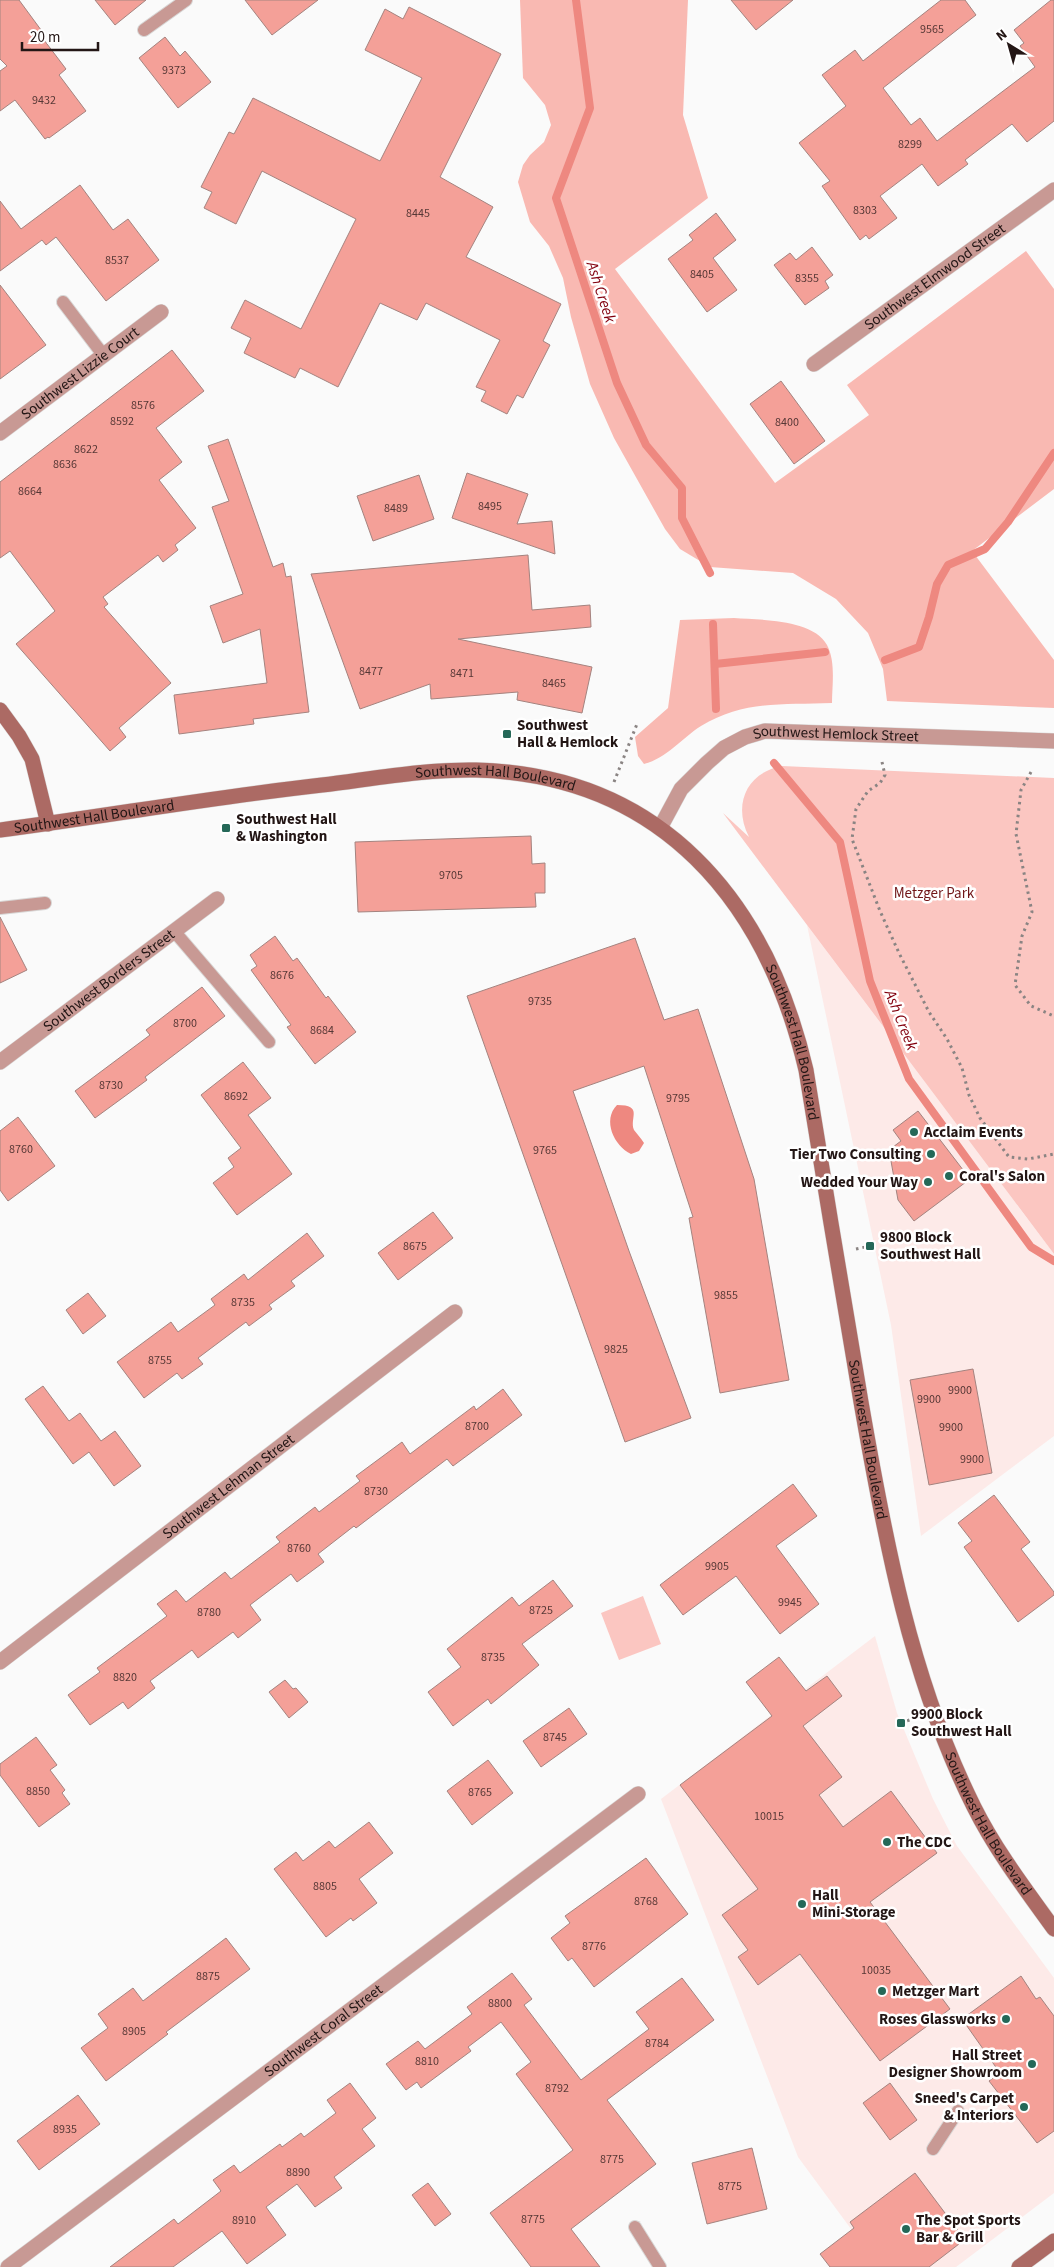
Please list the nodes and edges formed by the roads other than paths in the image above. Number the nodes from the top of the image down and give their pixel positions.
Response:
1 (186, 0) edge
2 (144, 30) dead end
3 (1054, 190) edge
4 (63, 302) dead end
5 (161, 312) dead end
6 (104, 356) junction
7 (814, 364) dead end
8 (0, 433) edge
9 (0, 710) edge
10 (1054, 741) edge
11 (48, 824) junction
12 (660, 828) junction
13 (0, 830) edge
14 (217, 899) dead end
15 (45, 903) dead end
16 (0, 908) edge
17 (174, 931) junction
18 (269, 1042) dead end
19 (0, 1062) edge
20 (455, 1312) dead end
21 (0, 1662) edge
22 (638, 1794) dead end
23 (1054, 1929) edge
24 (958, 2111) dead end
25 (933, 2149) dead end
26 (635, 2226) dead end
27 (1054, 2241) edge
28 (8, 2267) edge
29 (660, 2267) edge
30 (1019, 2267) edge

1 - 2 lane
3 - 7 street, Southwest Elmwood Street
4 - 6 lane
5 - 6 street, Southwest Lizzie Court
6 - 8 street, Southwest Lizzie Court
9 - 11 main road
10 - 12 street, Southwest Hemlock Street
11 - 12 main road, Southwest Hall Boulevard
11 - 13 main road, Southwest Hall Boulevard
12 - 23 main road, Southwest Hall Boulevard
14 - 17 street, Southwest Borders Street
15 - 16 lane
17 - 18 lane
17 - 19 street, Southwest Borders Street
20 - 21 street, Southwest Lehman Street
22 - 28 street, Southwest Coral Street
24 - 25 lane
26 - 29 lane
27 - 30 main road

